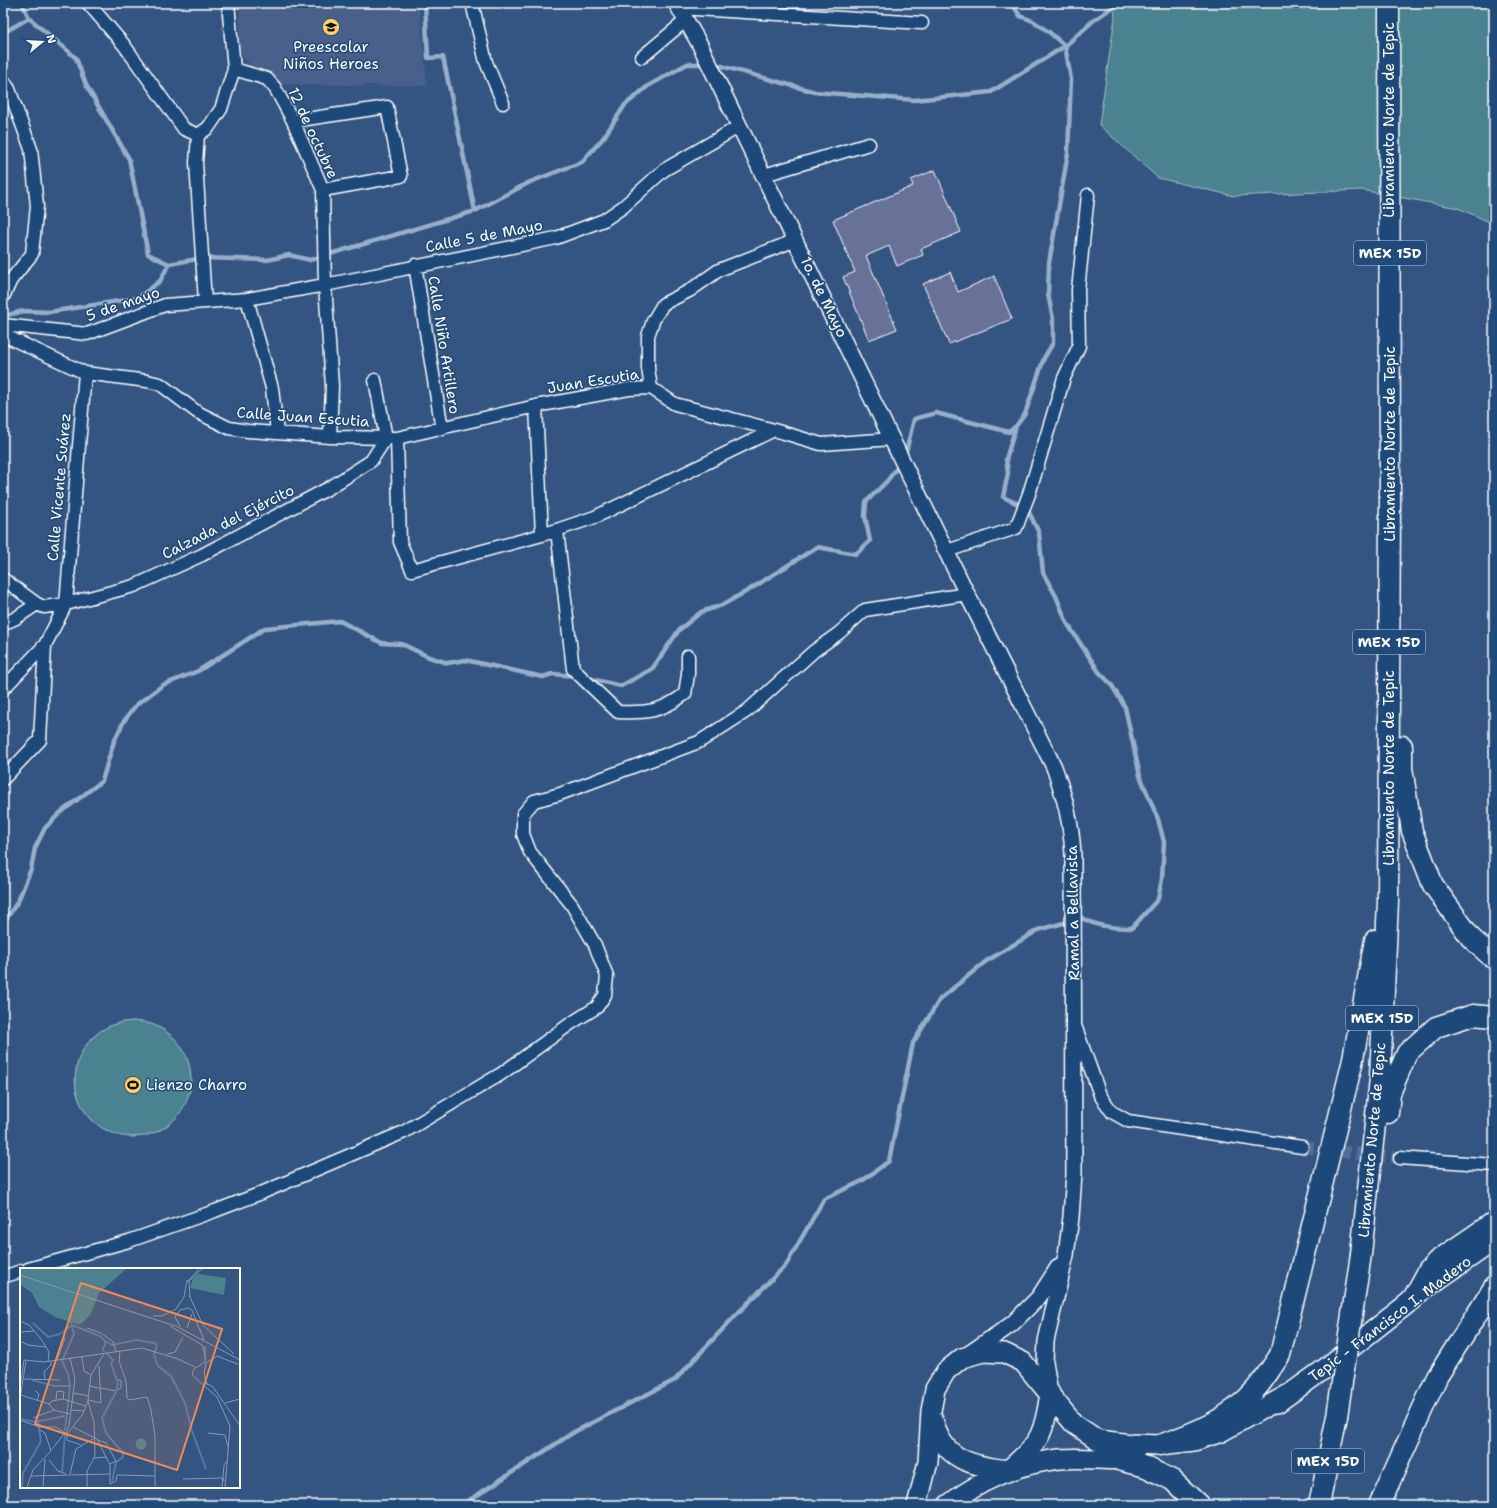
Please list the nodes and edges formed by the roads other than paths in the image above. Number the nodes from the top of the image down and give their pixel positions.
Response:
1 (88, 3) edge
2 (228, 3) edge
3 (472, 3) edge
4 (1389, 3) edge
5 (680, 11) edge
6 (922, 23) dead end
7 (642, 58) dead end
8 (234, 69) junction
9 (3, 80) edge
10 (503, 103) dead end
11 (737, 119) junction
12 (293, 121) junction
13 (198, 135) junction
14 (869, 144) dead end
15 (764, 175) junction
16 (323, 190) junction
17 (1088, 195) dead end
18 (796, 240) junction
19 (415, 265) junction
20 (325, 285) junction
21 (3, 297) edge
22 (247, 299) junction
23 (205, 302) junction
24 (3, 325) edge
25 (5, 335) edge
26 (85, 373) junction
27 (375, 380) dead end
28 (651, 388) junction
29 (536, 406) junction
30 (442, 429) junction
31 (774, 430) junction
32 (277, 432) junction
33 (330, 437) junction
34 (391, 438) junction
35 (893, 439) junction
36 (1390, 503) junction
37 (557, 530) junction
38 (542, 535) junction
39 (947, 551) junction
40 (3, 579) edge
41 (967, 594) junction
42 (37, 604) junction
43 (66, 604) junction
44 (3, 624) edge
45 (45, 645) junction
46 (688, 656) dead end
47 (3, 689) edge
48 (3, 779) edge
49 (1389, 781) junction
50 (1494, 959) edge
51 (1494, 1017) edge
52 (1074, 1021) junction
53 (1302, 1147) tunnel mouth
54 (1400, 1158) tunnel mouth
55 (1494, 1165) edge
56 (1494, 1222) edge
57 (1494, 1242) edge
58 (1361, 1254) junction
59 (1066, 1255) junction
60 (32, 1268) edge
61 (20, 1271) edge
62 (3, 1277) edge
63 (1494, 1287) edge
64 (1412, 1300) junction
65 (962, 1358) junction
66 (1050, 1393) junction
67 (1287, 1395) junction
68 (931, 1411) junction
69 (1160, 1445) junction
70 (1119, 1460) junction
71 (1008, 1470) junction
72 (917, 1505) edge
73 (948, 1505) edge
74 (1199, 1505) edge
75 (1319, 1505) edge
76 (1380, 1505) edge

1 - 13 street
2 - 8 street
3 - 10 street
4 - 36 highway, Libramiento Norte de Tepic / MEX 15D
5 - 6 street
5 - 7 street
5 - 11 street, 1o. de Mayo
8 - 12 street, 12 de octubre
8 - 13 street
9 - 21 street
11 - 15 street, 1o. de Mayo
11 - 19 street, Calle 5 de Mayo
12 - 16 street, 12 de octubre
12 - 16 street
13 - 23 street
14 - 15 street
15 - 18 street, 1o. de Mayo
16 - 20 street, 12 de octubre
17 - 39 street
18 - 28 street
18 - 35 street, 1o. de Mayo
19 - 20 street, Calle 5 de Mayo
19 - 30 street, Calle Niño Artillero
20 - 22 street, Calle 5 de Mayo
20 - 33 street, 12 de octubre
22 - 23 street, Calle 5 de Mayo
22 - 32 street
23 - 24 street, 5 de mayo
25 - 26 street, Calle Juan Escutia
26 - 32 street, Calle Juan Escutia
26 - 43 street, Calle Vicente Suárez
27 - 34 street
28 - 29 street, Juan Escutia
28 - 31 street, Juan Escutia
29 - 30 street, Juan Escutia
29 - 38 street
30 - 34 street, Juan Escutia
31 - 35 street, Juan Escutia
31 - 37 street
32 - 33 street, Calle Juan Escutia
33 - 34 street, Calle Juan Escutia
34 - 38 street
34 - 43 street, Calzada del Ejército
35 - 39 street, 1o. de Mayo
36 - 49 highway, Libramiento Norte de Tepic / MEX 15D
36 - 50 highway
37 - 38 street
37 - 46 street
39 - 41 street, 1o. de Mayo
40 - 42 street
41 - 52 street, Ramal a Bellavista
41 - 60 street
42 - 43 street, Calzada del Ejército
42 - 44 street
43 - 45 street
45 - 47 street
45 - 48 street
49 - 58 highway, Libramiento Norte de Tepic / MEX 15D
49 - 69 highway
51 - 58 highway
52 - 53 street
52 - 59 street, Ramal a Bellavista
54 - 55 street
56 - 64 highway
57 - 64 main road, Tepic - Francisco I. Madero
58 - 75 highway, Libramiento Norte de Tepic / MEX 15D, bridge
59 - 65 street
59 - 66 street, Ramal a Bellavista
61 - 62 street
63 - 76 highway
64 - 67 main road, Tepic - Francisco I. Madero
65 - 66 main road, Tepic - Francisco I. Madero
65 - 68 main road, Tepic - Francisco I. Madero
66 - 69 main road, Tepic - Francisco I. Madero
66 - 71 main road
67 - 69 main road, Tepic - Francisco I. Madero
67 - 70 main road, Tepic - Francisco I. Madero
68 - 71 main road
68 - 72 main road, Tepic - Francisco I. Madero
70 - 71 main road, Tepic - Francisco I. Madero
70 - 74 highway
71 - 73 main road, Tepic - Francisco I. Madero

